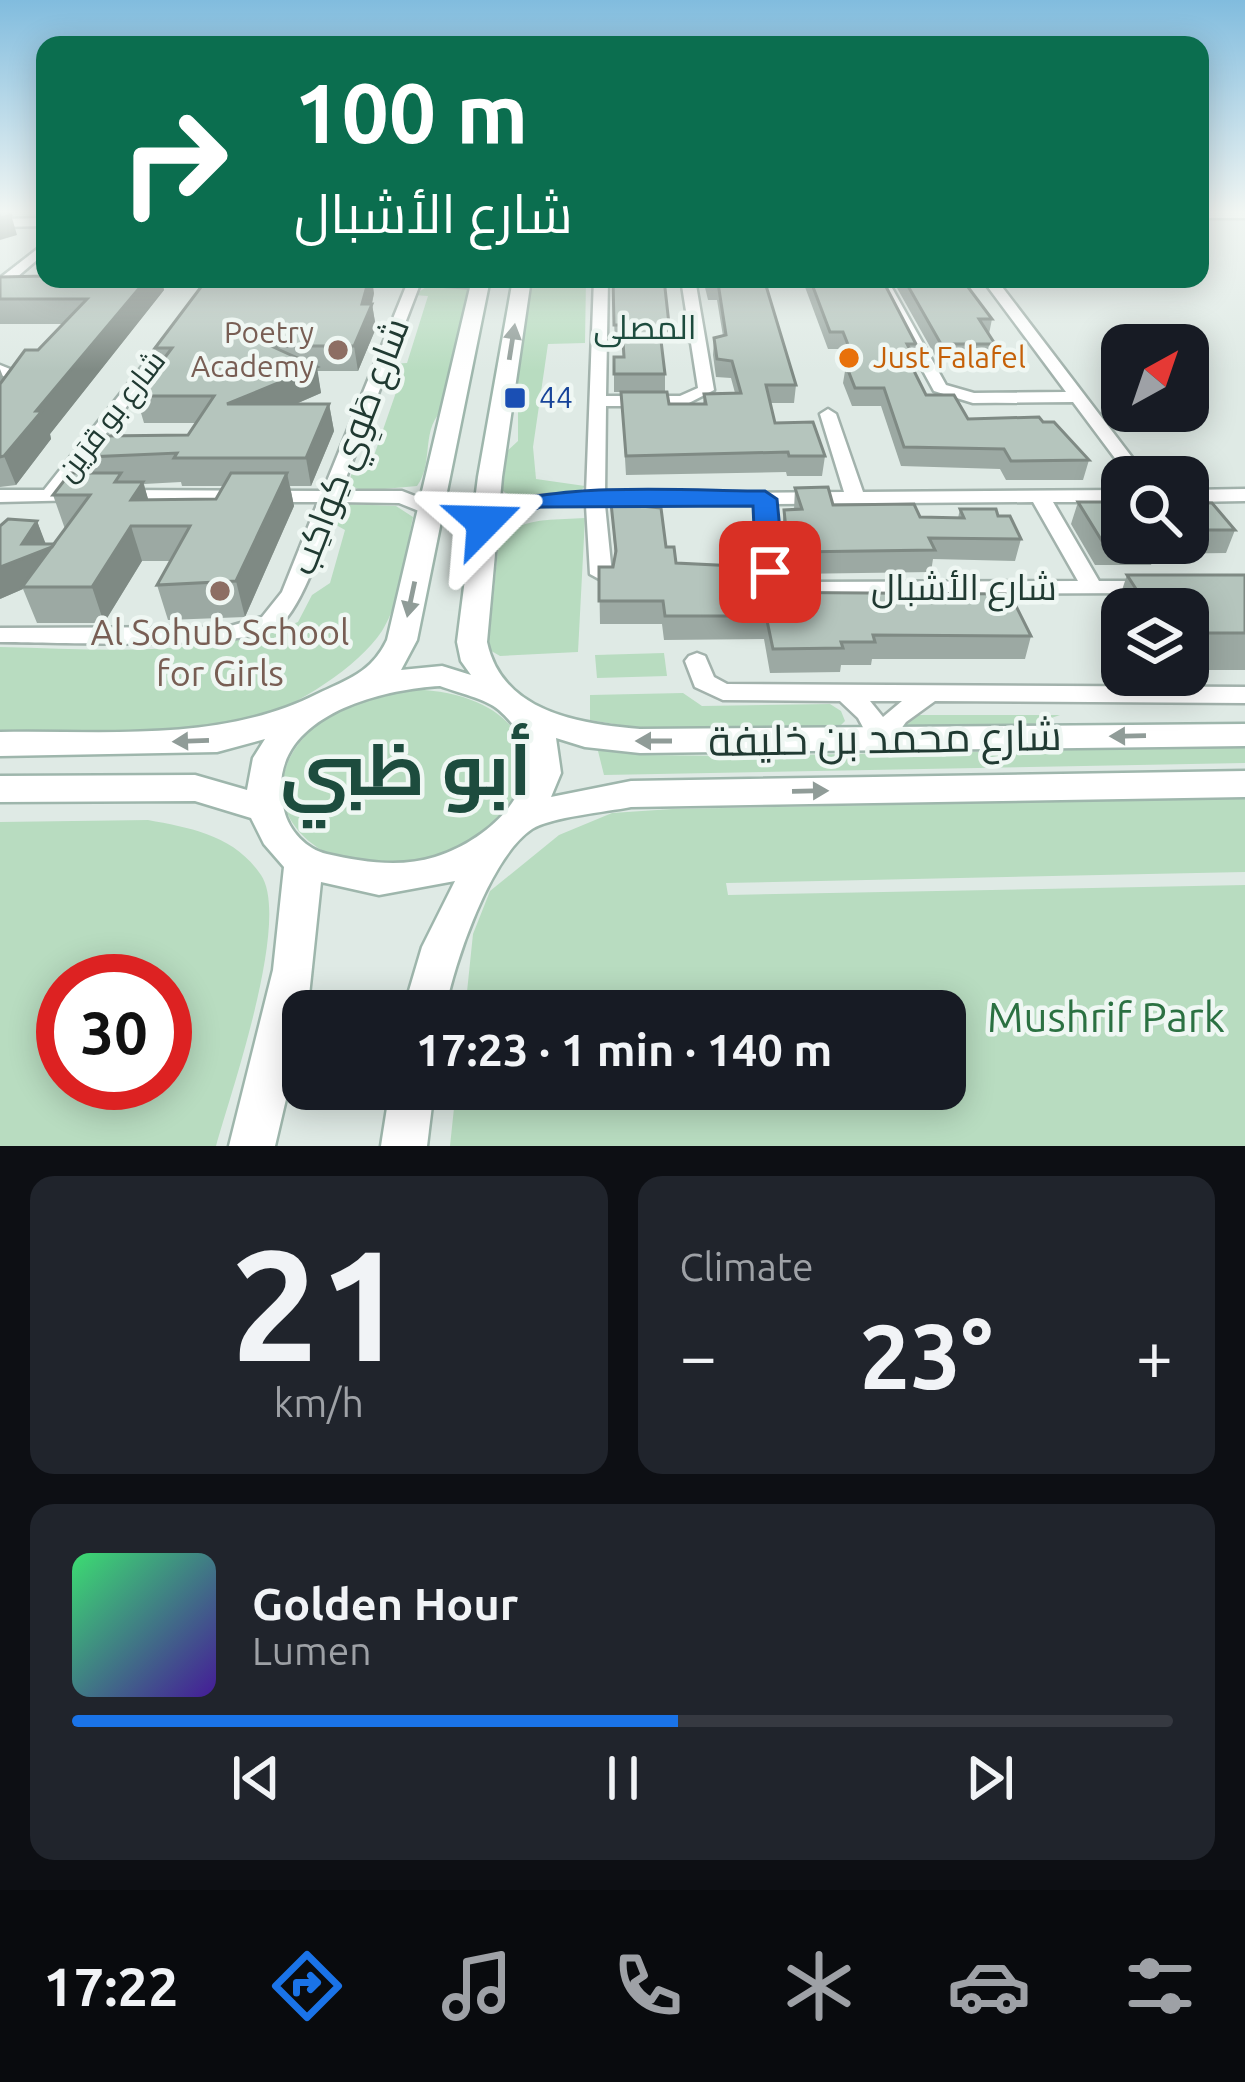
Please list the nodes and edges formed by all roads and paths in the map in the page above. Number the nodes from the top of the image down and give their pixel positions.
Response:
1 (8, 281) edge
2 (211, 288) edge
3 (412, 288) edge
4 (468, 288) edge
5 (521, 288) edge
6 (601, 288) edge
7 (689, 288) edge
8 (885, 288) edge
9 (995, 288) edge
10 (203, 298) edge
11 (0, 299) edge
12 (189, 316) edge
13 (0, 370) edge
14 (1078, 398) junction
15 (599, 401) junction
16 (0, 405) edge
17 (828, 414) dead end
18 (1122, 456) edge
19 (490, 477) junction
20 (437, 483) junction
21 (1236, 495) edge
22 (0, 496) edge
23 (49, 496) junction
24 (1040, 496) junction
25 (1101, 496) edge
26 (327, 497) junction
27 (402, 497) junction
28 (855, 498) junction
29 (765, 499) junction
30 (539, 500) junction
31 (595, 500) junction
32 (431, 509) junction
33 (1245, 515) edge
34 (484, 522) junction
35 (601, 574) edge
36 (1092, 586) junction
37 (1180, 587) edge
38 (0, 635) edge
39 (697, 661) dead end
40 (368, 684) junction
41 (849, 695) junction
42 (1245, 695) edge
43 (926, 696) junction
44 (517, 706) junction
45 (305, 717) junction
46 (1245, 734) edge
47 (880, 738) junction
48 (0, 743) edge
49 (1245, 784) edge
50 (0, 789) edge
51 (263, 808) junction
52 (528, 815) junction
53 (493, 849) junction
54 (303, 861) junction
55 (427, 990) edge
56 (409, 1110) edge
57 (252, 1146) edge
58 (404, 1146) edge

1 - 11 street
2 - 10 street
3 - 26 street, شارع طَوِي كِواكِب
4 - 20 main road
19 -> 5 main road
6 - 15 street
7 - 15 street
8 - 14 street
9 - 14 street
12 - 23 street, شارع بو قرَين
13 - 16 street
14 - 18 street
15 - 31 street
17 - 28 street
19 - 30 street
19 - 34 main road
20 - 27 street
20 - 32 main road
21 - 33 street
22 - 23 street
23 - 26 street
24 - 25 street
24 - 28 street
24 - 36 street, شارع الأشبال
26 - 27 street
26 - 38 street, شارع طَوِي كِواكِب
27 - 32 street
28 - 29 street
29 - 31 street
29 - 36 street, شارع الأشبال
30 - 31 street
30 - 34 street
31 - 35 street
32 -> 40 main road
34 - 44 main road
36 - 37 street, شارع الأشبال
39 - 41 street
40 - 44 main road
40 - 45 main road
41 - 43 street
41 - 47 street
42 - 43 street
43 - 47 street
47 -> 44 main road, شارع محمد بن خليفة
44 - 52 main road
45 -> 48 main road
45 - 51 main road
46 -> 47 main road, شارع محمد بن خليفة
52 -> 49 main road, شارع محمد بن خليفة
50 - 51 main road
51 - 54 main road
52 - 53 main road
53 - 54 main road
53 - 55 main road
54 - 57 main road
56 - 58 main road

